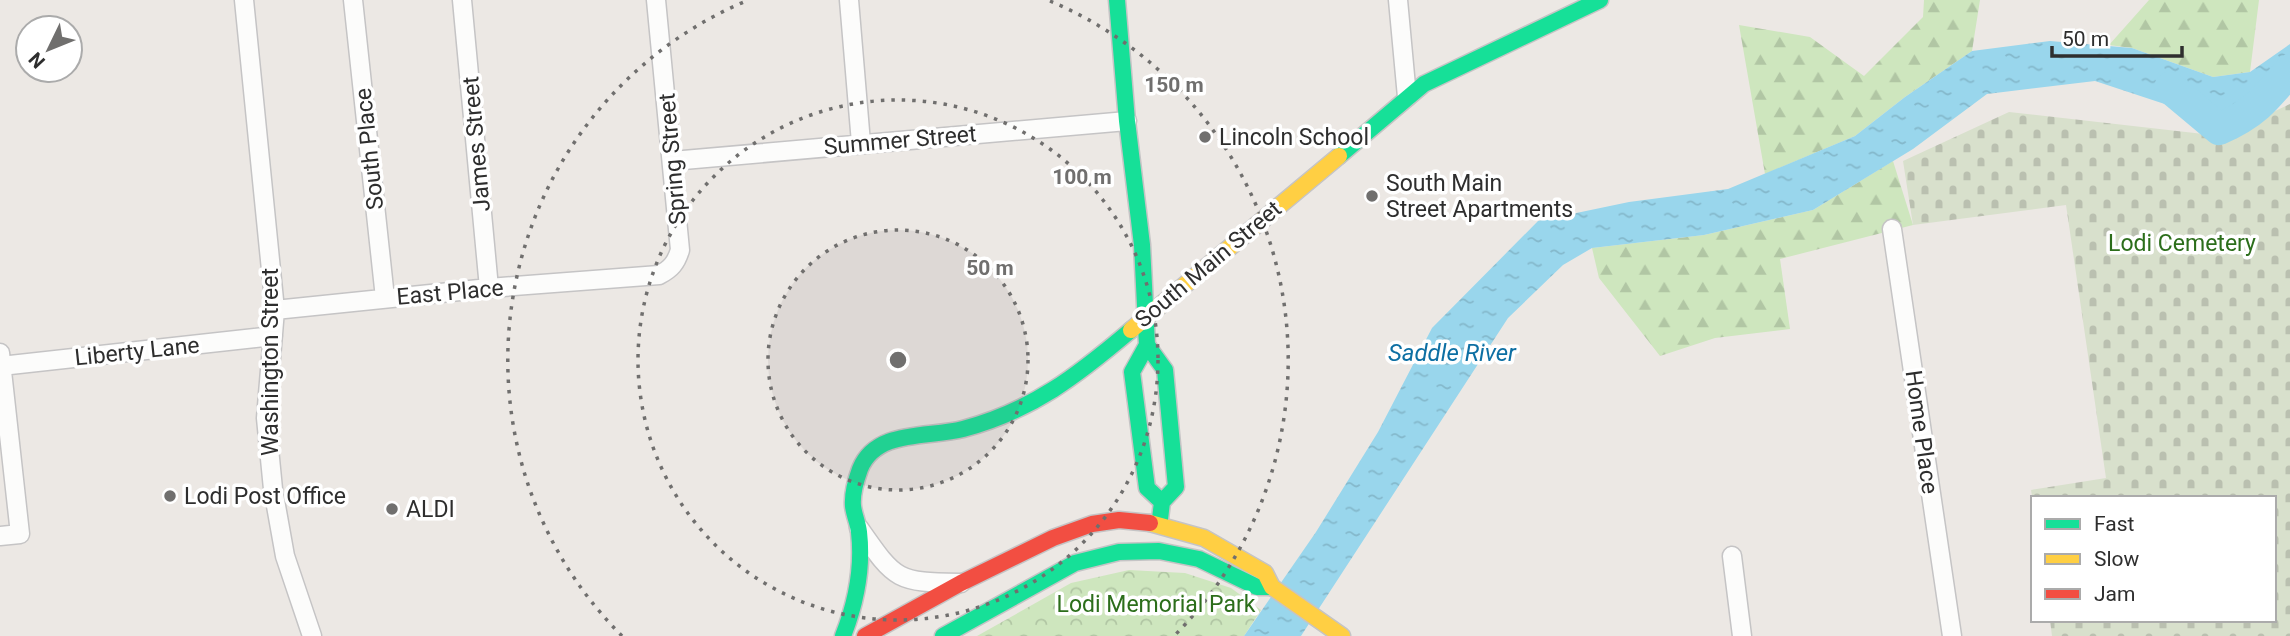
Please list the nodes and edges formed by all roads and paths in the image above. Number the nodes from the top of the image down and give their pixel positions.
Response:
1 (244, 0) edge
2 (354, 0) edge
3 (463, 0) edge
4 (656, 0) edge
5 (849, 0) edge
6 (1117, 0) edge
7 (1398, 0) edge
8 (1600, 0) edge
9 (1407, 97) junction
10 (1127, 121) junction
11 (862, 143) junction
12 (672, 161) junction
13 (1892, 229) dead end
14 (625, 278) joint
15 (489, 288) junction
16 (385, 298) junction
17 (275, 310) junction
18 (1145, 318) junction
19 (273, 336) junction
20 (1147, 345) junction
21 (1, 360) edge
22 (1162, 502) junction
23 (1160, 524) junction
24 (858, 528) junction
25 (0, 536) edge
26 (1159, 551) junction
27 (1732, 556) dead end
28 (1268, 580) junction
29 (961, 583) junction
30 (312, 636) edge
31 (843, 636) edge
32 (865, 636) edge
33 (943, 636) edge
34 (1342, 636) edge
35 (1742, 636) edge
36 (1952, 636) edge

1 - 17 street, Washington Street
2 - 16 street, South Place
3 - 15 street, James Street
4 - 12 street, Spring Street
5 - 11 street
6 - 10 street
7 - 9 street
8 - 9 street, South Main Street
9 - 18 street, South Main Street
10 - 11 street, Summer Street
10 - 18 street
11 - 12 street, Summer Street
12 - 14 street, Spring Street
13 - 36 street, Home Place
14 - 15 street, East Place
15 - 16 street, East Place
16 - 17 street, East Place
17 - 19 street, Washington Street
18 - 20 street
18 - 24 street, South Main Street
19 - 21 street, Liberty Lane
19 - 30 street, Washington Street
20 - 22 street
20 - 22 street
21 - 25 street
22 - 23 street
23 - 26 street
23 - 28 street
23 - 29 street
24 - 29 street
24 - 31 street, South Main Street
26 - 28 street
26 - 33 street
27 - 35 street
28 - 34 street
29 - 32 street

